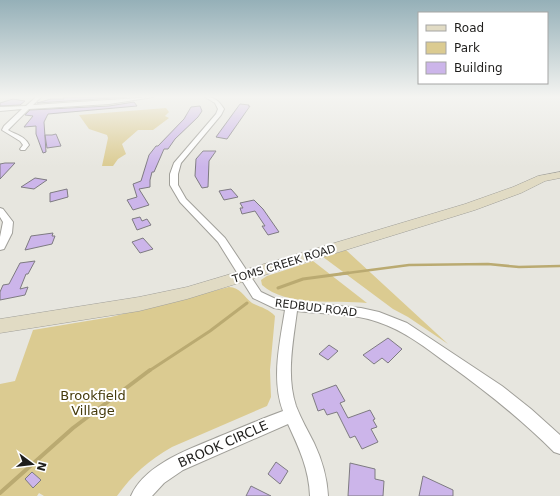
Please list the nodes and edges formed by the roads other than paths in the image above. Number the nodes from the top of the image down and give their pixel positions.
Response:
1 (13, 120) edge
2 (214, 120) edge
3 (23, 149) dead end
4 (560, 175) edge
5 (0, 211) edge
6 (0, 247) edge
7 (246, 275) junction
8 (291, 307) junction
9 (0, 326) edge
10 (292, 415) junction
11 (560, 446) edge
12 (140, 496) edge
13 (319, 496) edge

1 - 3 street
2 - 7 street, REDBUD ROAD
4 - 7 street, TOMS CREEK ROAD
5 - 6 street
7 - 8 street, REDBUD ROAD
7 - 9 street, TOMS CREEK ROAD
8 - 10 street
8 - 11 street, REDBUD ROAD
10 - 12 street, BROOK CIRCLE
10 - 13 street

